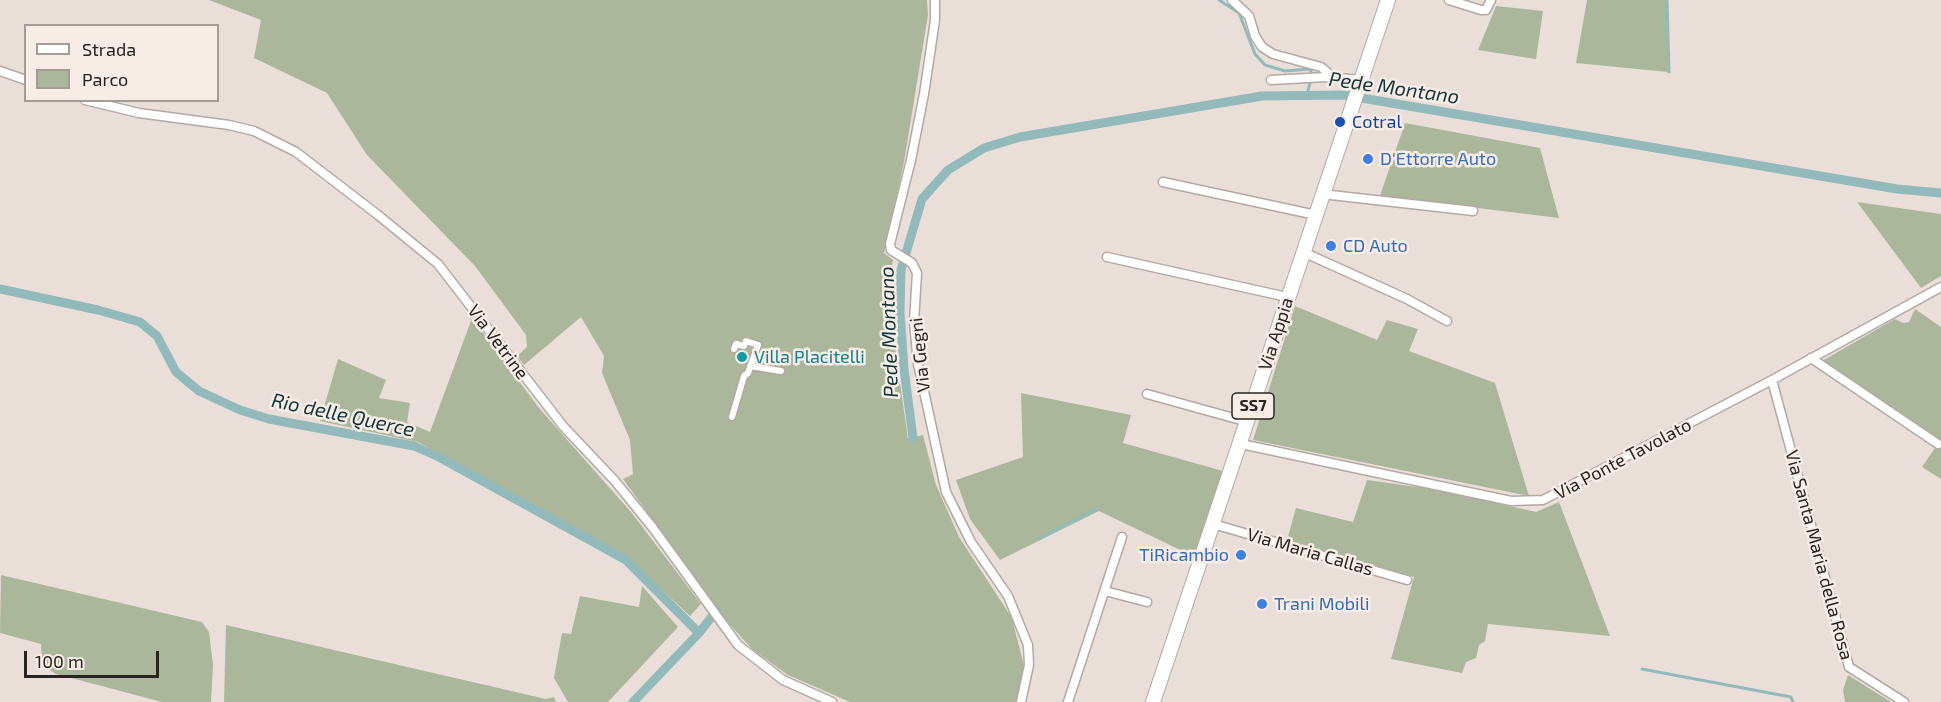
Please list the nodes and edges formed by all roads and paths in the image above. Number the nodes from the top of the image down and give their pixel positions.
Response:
1 (935, 0) edge
2 (1232, 0) edge
3 (1388, 0) edge
4 (1449, 0) edge
5 (1491, 0) edge
6 (0, 71) edge
7 (1326, 77) junction
8 (24, 79) edge
9 (1271, 80) dead end
10 (1361, 81) junction
11 (93, 102) edge
12 (1163, 182) dead end
13 (1322, 194) junction
14 (1473, 211) dead end
15 (1316, 215) junction
16 (1303, 252) junction
17 (1107, 257) dead end
18 (1941, 287) edge
19 (1287, 297) junction
20 (1447, 321) dead end
21 (734, 349) dead end
22 (1811, 358) junction
23 (750, 366) junction
24 (781, 371) dead end
25 (1772, 380) junction
26 (1147, 394) dead end
27 (732, 417) dead end
28 (1248, 422) junction
29 (1241, 444) junction
30 (1938, 444) dead end
31 (1213, 524) junction
32 (1122, 537) dead end
33 (1407, 580) dead end
34 (1105, 591) junction
35 (1147, 602) dead end
36 (832, 702) edge
37 (1020, 702) edge
38 (1068, 702) edge
39 (1153, 702) edge
40 (1904, 702) edge

1 - 37 street, Via Gegni
2 - 7 street
3 - 10 main road, Via Appia / SS7
4 - 5 street
6 - 8 street
7 - 9 street
7 - 10 street
10 - 13 main road, Via Appia / SS7
11 - 36 street, Via Vetrine
12 - 15 street
13 - 14 street
13 - 15 main road, Via Appia / SS7
15 - 16 main road, Via Appia / SS7
16 - 19 main road, Via Appia / SS7
16 - 20 street
17 - 19 street
18 - 22 street, Via Ponte Tavolato
19 - 28 main road, Via Appia / SS7
21 - 23 street
22 - 25 street, Via Ponte Tavolato
22 - 30 street
23 - 24 street
23 - 27 street
25 - 29 street, Via Ponte Tavolato
25 - 40 street, Via Santa Maria della Rosa
26 - 28 street
28 - 29 main road, Via Appia / SS7
29 - 31 main road, Via Appia / SS7
31 - 33 street, Via Maria Callas
31 - 39 main road, Via Appia / SS7
32 - 34 street
34 - 35 street
34 - 38 street

